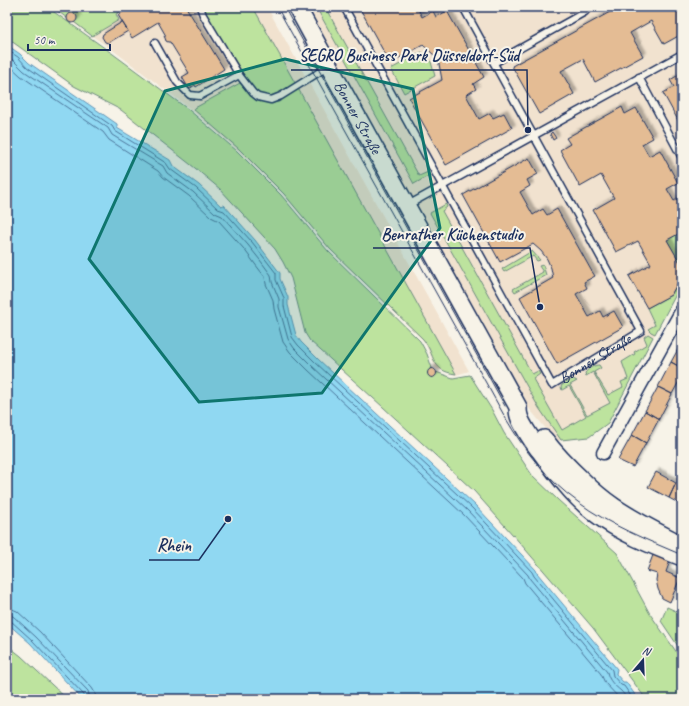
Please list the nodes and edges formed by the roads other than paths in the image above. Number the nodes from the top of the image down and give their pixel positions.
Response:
1 (200, 7) edge
2 (297, 7) edge
3 (344, 7) edge
4 (462, 7) edge
5 (589, 7) edge
6 (155, 43) dead end
7 (682, 54) edge
8 (494, 63) junction
9 (329, 66) junction
10 (240, 75) junction
11 (639, 77) junction
12 (534, 135) junction
13 (682, 158) edge
14 (442, 186) junction
15 (406, 206) junction
16 (682, 310) edge
17 (603, 453) dead end
18 (586, 495) junction
19 (682, 544) edge
20 (682, 557) edge

1 - 10 lane
2 - 9 main road, Bonner Straße
3 - 14 lane, Bonner Straße
4 - 8 lane, Bonner Straße
5 - 8 lane
6 - 10 lane
7 - 11 lane
8 - 12 lane, Bonner Straße
9 - 10 lane
9 - 15 main road, Bonner Straße
11 - 12 lane
11 - 13 lane
12 - 14 lane
12 - 14 lane, Bonner Straße
14 - 15 lane
15 - 18 main road, Bonner Straße
16 - 17 street
18 - 19 main road
18 - 20 main road

